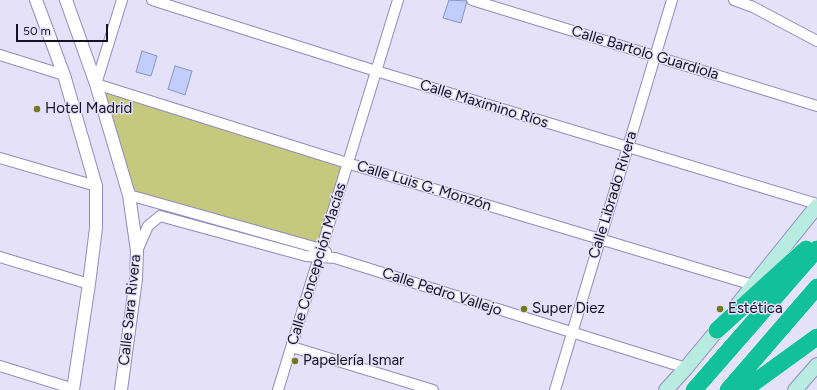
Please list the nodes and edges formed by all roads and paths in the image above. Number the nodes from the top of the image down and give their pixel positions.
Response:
1 (36, 0) edge
2 (66, 0) edge
3 (122, 0) edge
4 (152, 0) edge
5 (398, 0) edge
6 (472, 0) edge
7 (672, 0) edge
8 (734, 0) edge
9 (754, 4) edge
10 (817, 41) edge
11 (0, 55) edge
12 (655, 56) junction
13 (376, 71) junction
14 (64, 75) junction
15 (96, 84) junction
16 (817, 106) edge
17 (628, 147) junction
18 (0, 158) edge
19 (347, 163) junction
20 (96, 186) junction
21 (129, 194) junction
22 (817, 205) edge
23 (600, 239) junction
24 (817, 241) edge
25 (817, 250) edge
26 (137, 251) junction
27 (320, 253) junction
28 (0, 257) edge
29 (89, 284) junction
30 (753, 285) junction
31 (817, 287) edge
32 (717, 330) junction
33 (572, 334) junction
34 (817, 337) edge
35 (292, 347) junction
36 (817, 365) edge
37 (0, 366) edge
38 (686, 368) junction
39 (74, 389) edge
40 (121, 390) edge
41 (278, 390) edge
42 (433, 390) edge
43 (554, 390) edge
44 (666, 390) edge
45 (694, 390) edge
46 (728, 390) edge
47 (744, 390) edge
48 (795, 390) edge

1 - 14 street
2 - 15 street, Calle Sara Rivera
3 - 15 street
4 - 13 street, Calle Maximino Ríos
5 - 13 street, Calle Concepción Macías
6 - 12 street, Calle Bartolo Guardiola
7 - 12 street, Calle Librado Rivera
8 - 9 street
9 - 10 street
11 - 14 street
12 - 16 street, Calle Bartolo Guardiola
12 - 17 street, Calle Librado Rivera
13 - 17 street, Calle Maximino Ríos
13 - 19 street, Calle Concepción Macías
14 - 20 street
15 - 19 street, Calle Luis G. Monzón
15 - 21 street, Calle Sara Rivera
17 - 22 street, Calle Maximino Ríos
17 - 23 street, Calle Librado Rivera
18 - 20 street
19 - 23 street, Calle Luis G. Monzón
19 - 27 street, Calle Concepción Macías
20 - 29 street
21 - 26 street, Calle Sara Rivera
21 - 27 street, Calle Pedro Vallejo
22 - 30 main road
23 - 30 street, Calle Luis G. Monzón
23 - 33 street, Calle Librado Rivera
24 - 32 highway
25 - 45 highway
26 - 27 street, Calle Pedro Vallejo
26 - 40 street, Calle Sara Rivera
27 - 33 street, Calle Pedro Vallejo
27 - 35 street, Calle Concepción Macías
28 - 29 street
29 - 39 street
30 - 32 main road
31 - 46 highway
32 - 38 main road
33 - 38 street, Calle Pedro Vallejo
33 - 43 street, Calle Librado Rivera
34 - 47 highway
35 - 41 street, Calle Concepción Macías
35 - 42 street
36 - 48 main road
37 - 39 street
38 - 44 main road

